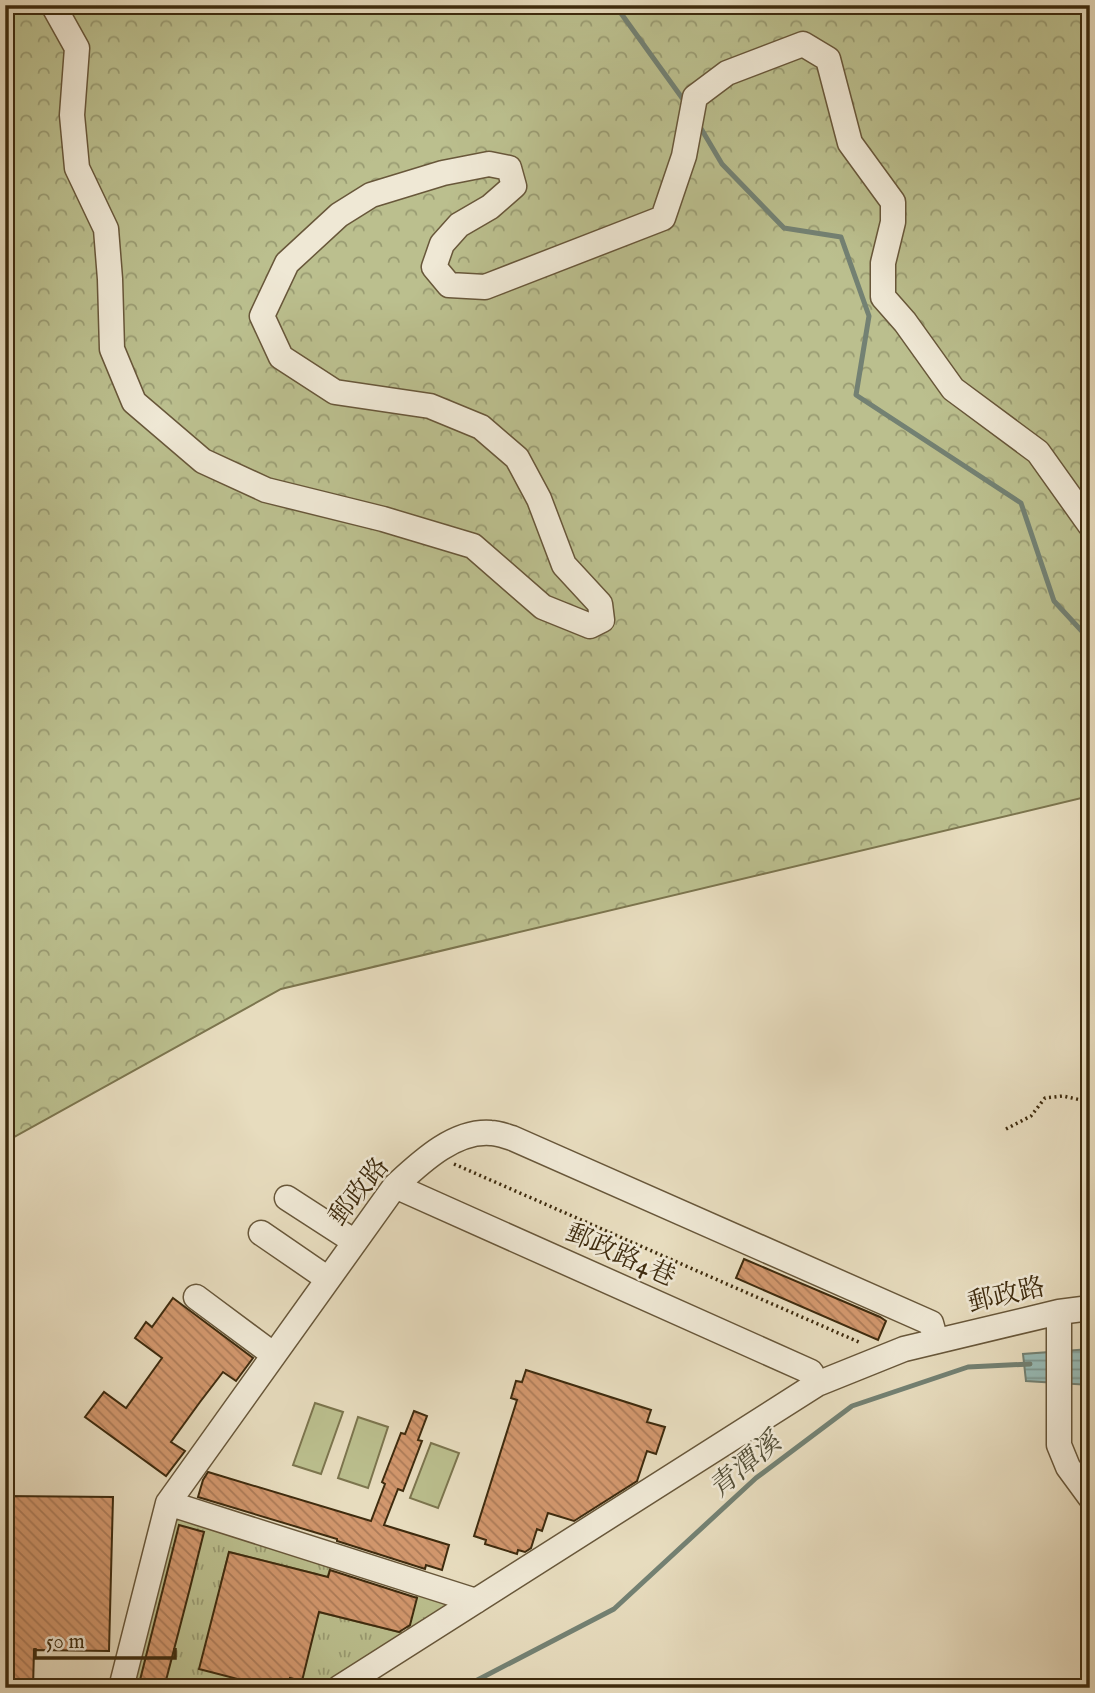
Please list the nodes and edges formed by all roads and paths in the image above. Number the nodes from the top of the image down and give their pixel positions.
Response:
1 (53, 5) edge
2 (1090, 525) edge
3 (1090, 1102) edge
4 (1006, 1129) dead end
5 (436, 1150) junction
6 (395, 1185) junction
7 (287, 1198) dead end
8 (261, 1233) dead end
9 (355, 1242) junction
10 (328, 1279) junction
11 (197, 1297) dead end
12 (1090, 1308) edge
13 (1059, 1312) junction
14 (936, 1341) junction
15 (274, 1355) junction
16 (880, 1358) junction
17 (817, 1384) junction
18 (1090, 1497) edge
19 (168, 1503) junction
20 (476, 1601) junction
21 (121, 1688) edge
22 (339, 1688) edge

1 - 2 street
3 - 4 path
5 - 6 street, 郵政路
5 - 14 street, 郵政路
5 - 16 path
6 - 9 street, 郵政路
6 - 17 street, 郵政路4巷
7 - 9 street
8 - 10 street
9 - 10 street, 郵政路
10 - 15 street, 郵政路
11 - 15 street
12 - 13 street, 郵政路
13 - 14 street, 郵政路
13 - 18 street
14 - 16 street, 郵政路
15 - 19 street, 郵政路
16 - 17 street, 郵政路
17 - 20 street, 郵政路
19 - 20 street
19 - 21 street, 郵政路
20 - 22 street, 郵政路

